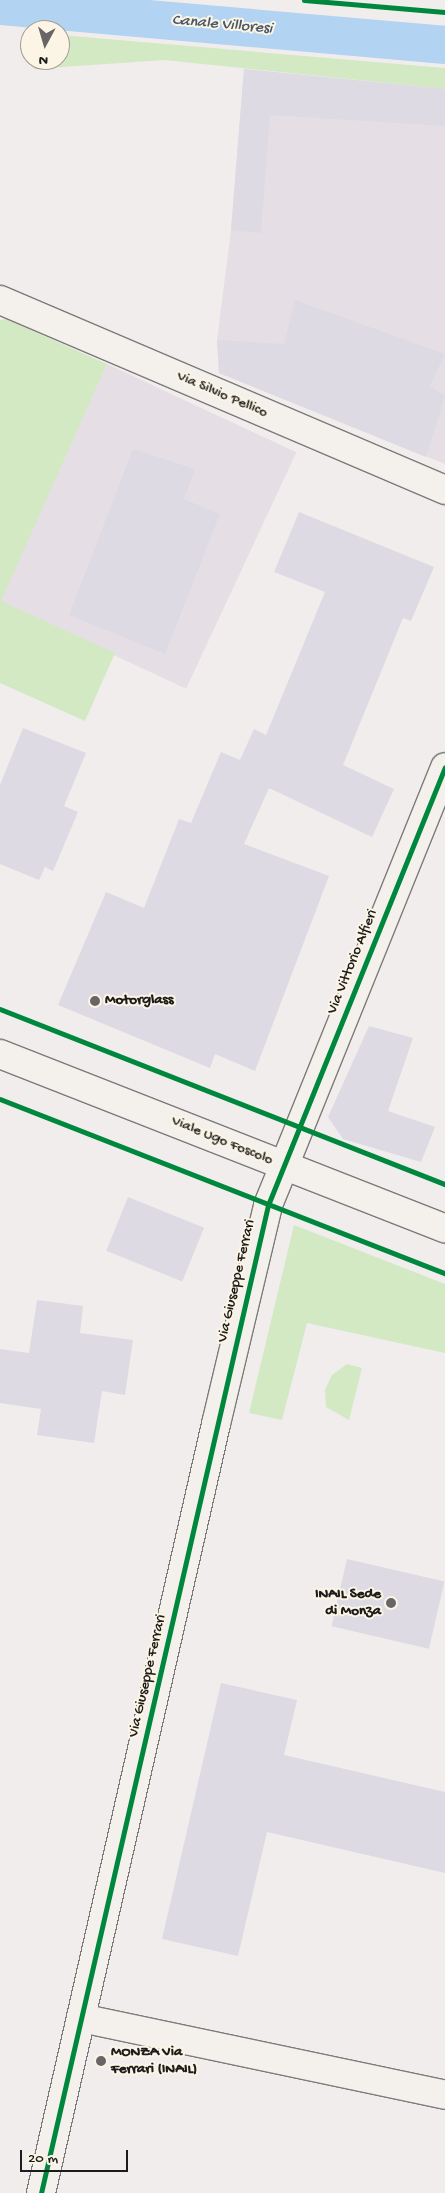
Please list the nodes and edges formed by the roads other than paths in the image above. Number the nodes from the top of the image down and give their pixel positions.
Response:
1 (0, 300) edge
2 (445, 490) edge
3 (445, 767) edge
4 (0, 1054) edge
5 (284, 1166) junction
6 (445, 1228) edge
7 (81, 2018) junction
8 (445, 2095) edge
9 (41, 2193) edge

1 - 2 street, Via Silvio Pellico
3 - 5 street, Via Vittorio Alfieri
4 - 5 street, Viale Ugo Foscolo
5 - 6 street, Viale Ugo Foscolo
5 - 7 street, Via Giuseppe Ferrari
7 - 8 street
7 - 9 street, Via Giuseppe Ferrari

